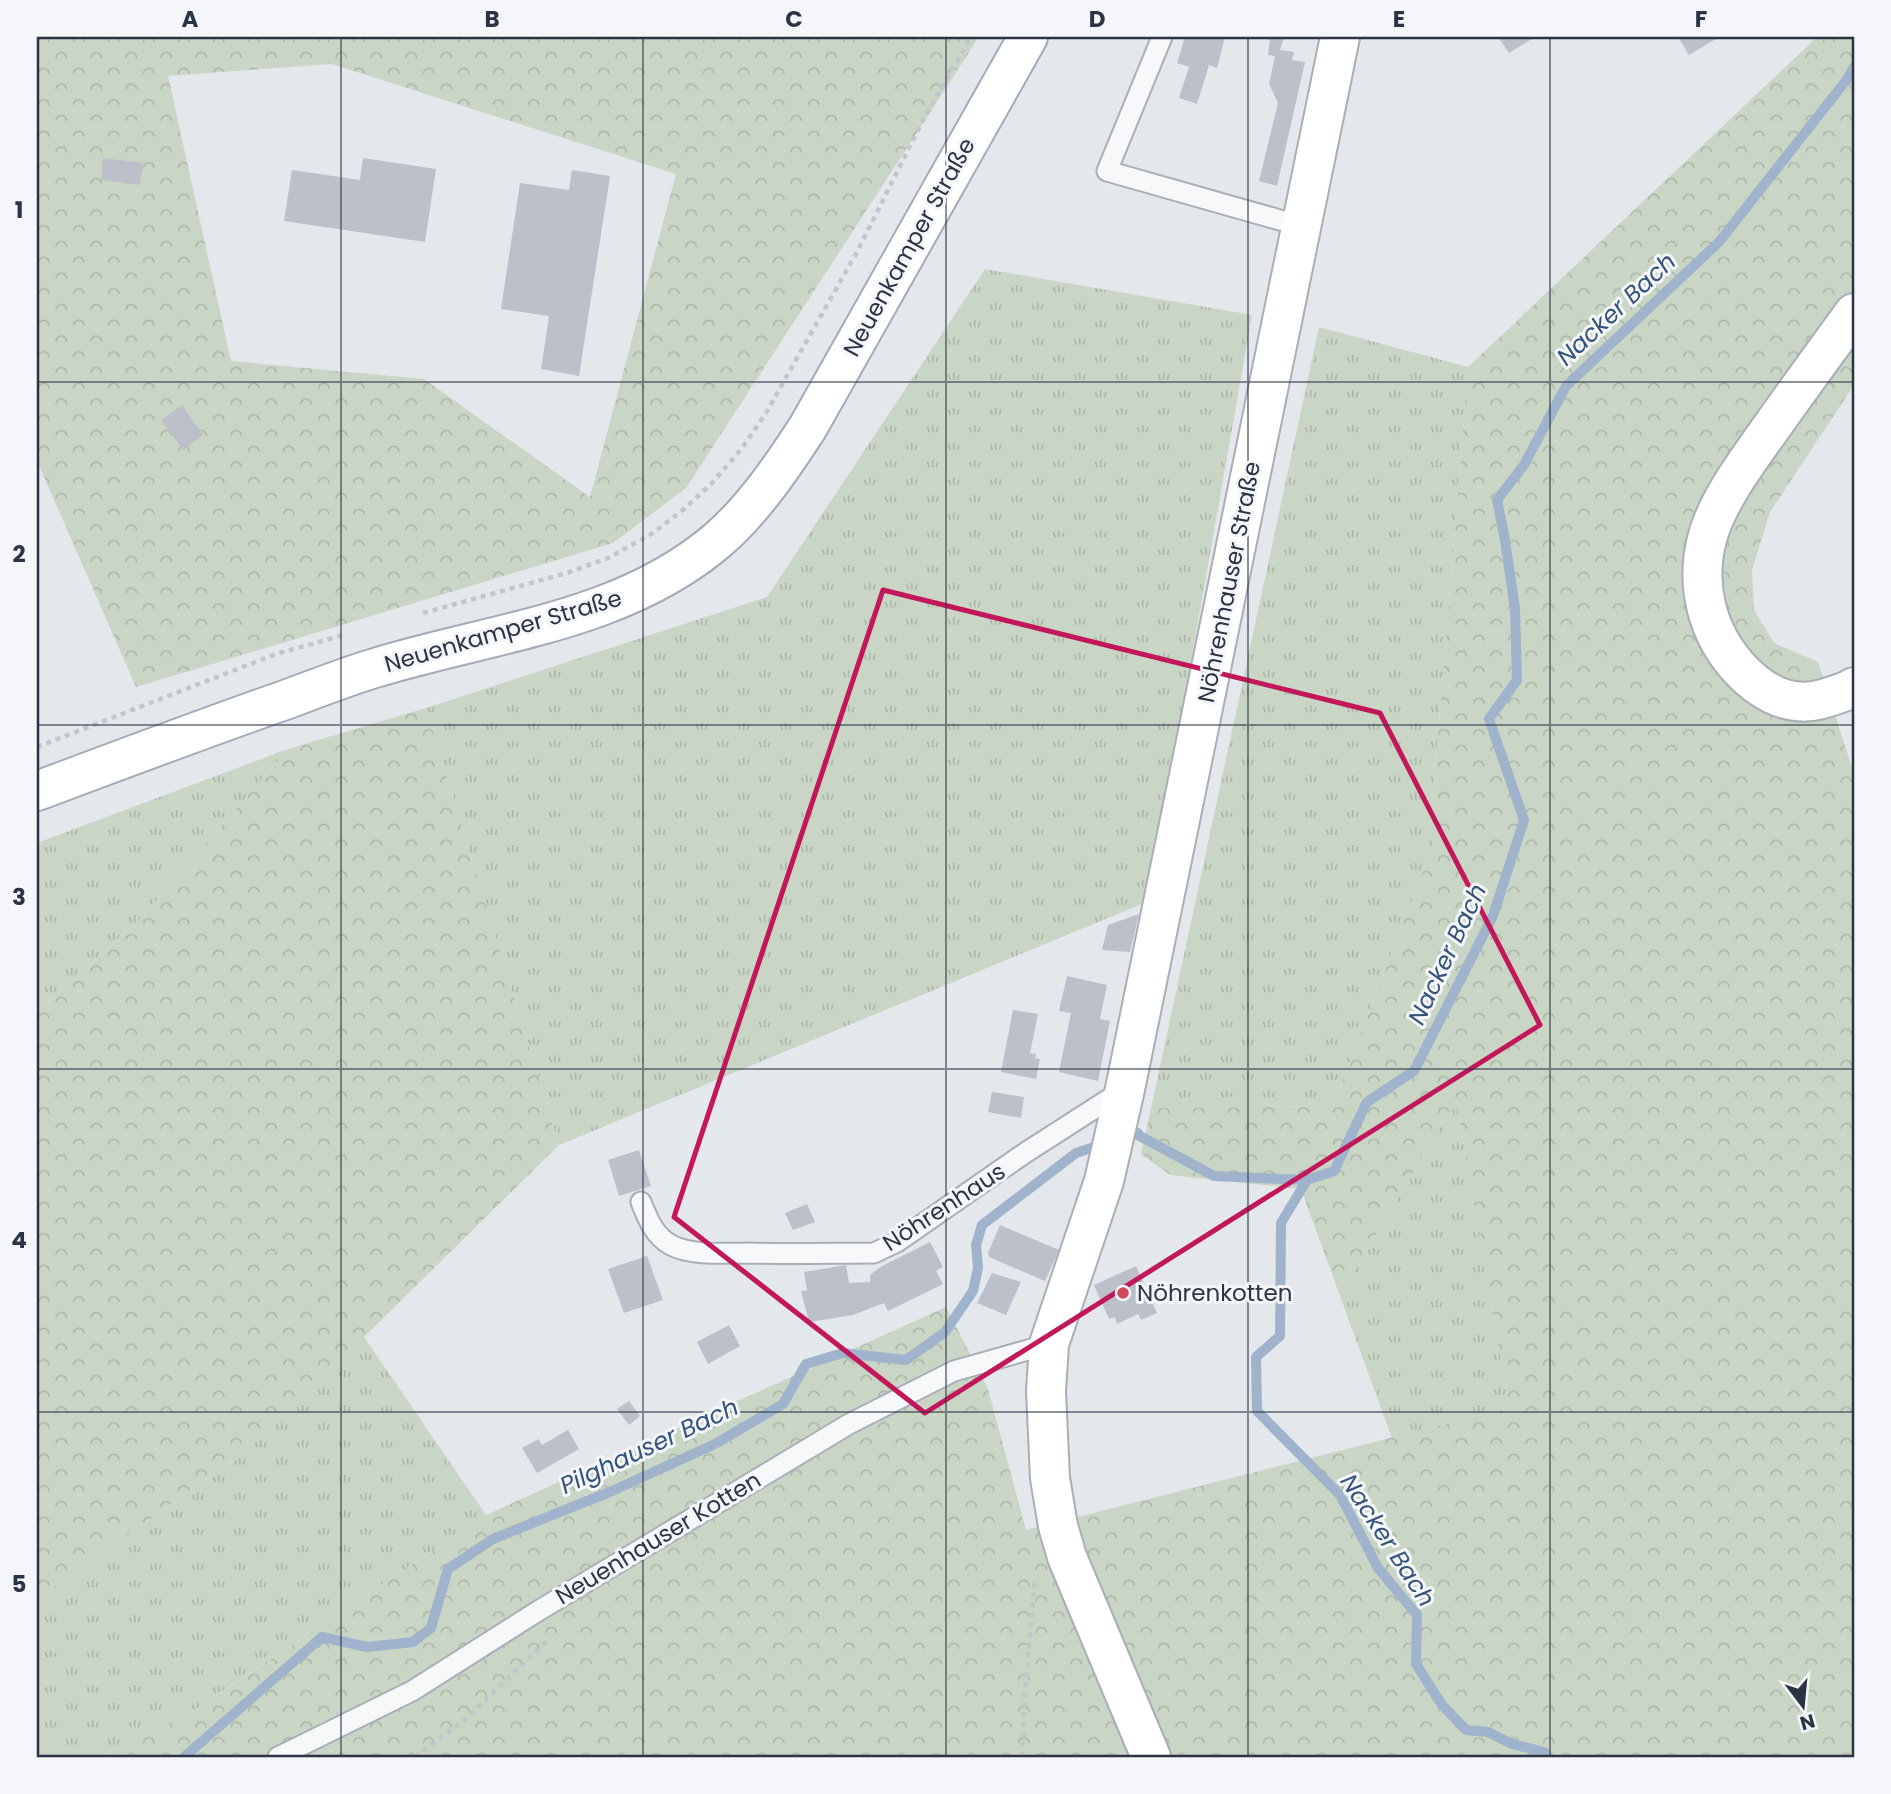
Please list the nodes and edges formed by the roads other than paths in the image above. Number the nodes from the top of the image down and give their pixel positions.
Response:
1 (1028, 37) edge
2 (1162, 37) edge
3 (1340, 37) edge
4 (1301, 226) junction
5 (1854, 313) edge
6 (1854, 687) edge
7 (37, 791) edge
8 (1125, 1089) junction
9 (641, 1202) dead end
10 (1049, 1343) junction
11 (278, 1757) edge
12 (1152, 1757) edge

1 - 7 main road, Neuenkamper Straße
2 - 4 lane
3 - 4 main road, Nöhrenhauser Straße
4 - 8 main road, Nöhrenhauser Straße
5 - 6 main road
8 - 9 lane, Nöhrenhaus
8 - 10 main road, Nöhrenhauser Straße
10 - 11 lane, Neuenhauser Kotten
10 - 12 main road

